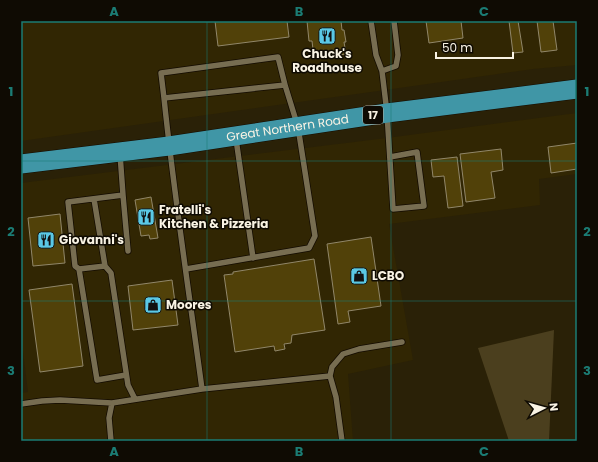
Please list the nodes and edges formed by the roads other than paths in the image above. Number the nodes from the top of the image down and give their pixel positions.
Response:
1 (371, 21) edge
2 (394, 21) edge
3 (382, 71) junction
4 (285, 85) junction
5 (577, 89) edge
6 (164, 98) junction
7 (387, 113) junction
8 (298, 127) junction
9 (235, 136) junction
10 (169, 146) junction
11 (119, 151) junction
12 (390, 157) junction
13 (21, 164) edge
14 (123, 195) junction
15 (94, 199) junction
16 (128, 251) dead end
17 (253, 258) junction
18 (105, 266) junction
19 (80, 269) junction
20 (186, 269) junction
21 (402, 342) dead end
22 (126, 375) junction
23 (330, 376) junction
24 (202, 389) junction
25 (135, 400) junction
26 (112, 403) junction
27 (21, 404) edge
28 (111, 441) edge
29 (342, 441) edge

1 - 3 lane
2 - 3 lane
3 - 7 lane
4 - 6 lane
4 - 6 lane
4 - 8 lane
5 - 7 highway, Great Northern Road / 17
6 - 10 lane
7 - 8 highway, Great Northern Road / 17
7 - 12 lane
8 - 9 highway, Great Northern Road / 17
8 - 17 lane
9 - 10 highway, Great Northern Road / 17
9 - 17 lane
10 - 11 highway, Great Northern Road / 17
10 - 20 lane
11 - 13 highway, Great Northern Road / 17
11 - 14 lane
12 - 12 lane
14 - 15 lane
14 - 16 lane
15 - 18 lane
15 - 19 lane
17 - 20 lane
18 - 19 lane
18 - 22 lane
19 - 22 lane
20 - 24 lane
21 - 23 lane
22 - 25 lane
23 - 24 lane
23 - 29 lane
24 - 25 lane
25 - 26 lane
26 - 27 lane
26 - 28 lane

